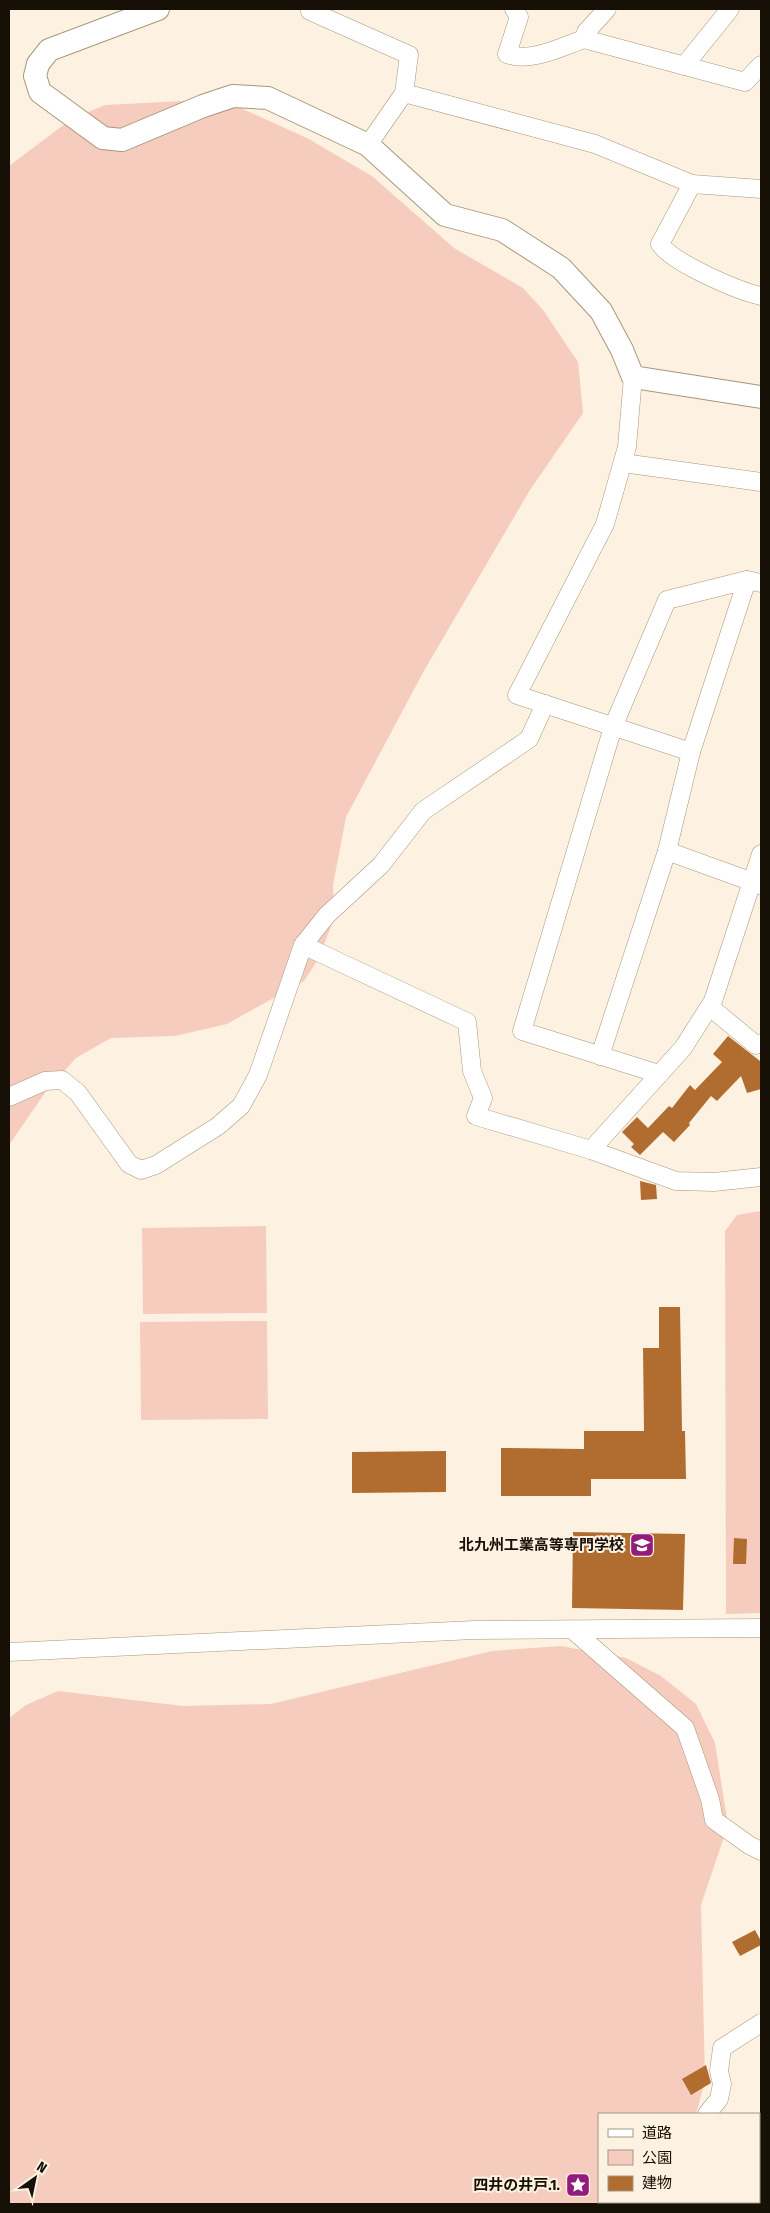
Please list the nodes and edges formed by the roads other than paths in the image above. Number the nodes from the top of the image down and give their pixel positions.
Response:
1 (158, 9) edge
2 (310, 9) edge
3 (514, 9) edge
4 (607, 9) edge
5 (730, 9) edge
6 (584, 39) junction
7 (761, 65) edge
8 (684, 66) junction
9 (404, 93) junction
10 (368, 145) junction
11 (692, 184) junction
12 (761, 188) edge
13 (761, 296) edge
14 (633, 377) junction
15 (761, 396) edge
16 (623, 463) junction
17 (761, 482) edge
18 (754, 581) edge
19 (545, 704) junction
20 (613, 727) junction
21 (691, 752) junction
22 (666, 852) junction
23 (761, 854) edge
24 (757, 884) edge
25 (303, 946) junction
26 (710, 1007) junction
27 (761, 1043) edge
28 (600, 1056) junction
29 (658, 1074) junction
30 (9, 1096) edge
31 (591, 1150) junction
32 (761, 1177) edge
33 (761, 1628) edge
34 (574, 1631) junction
35 (9, 1652) edge
36 (761, 1851) edge
37 (761, 2023) edge
38 (708, 2113) edge

1 - 10 street
2 - 9 street
3 - 6 street
4 - 6 street
5 - 8 street
6 - 8 street
7 - 8 street
9 - 10 street
9 - 11 street
10 - 14 street
11 - 12 street
11 - 13 street
14 - 15 street
14 - 16 street
16 - 17 street
16 - 19 street
18 - 20 street
18 - 21 street
19 - 20 street
19 - 25 street
20 - 21 street
20 - 28 street
21 - 22 street
22 - 24 street
22 - 28 street
23 - 24 street
24 - 26 street
25 - 30 street
25 - 31 street
26 - 27 street
26 - 29 street
28 - 29 street
29 - 31 street
31 - 32 street
33 - 34 street
34 - 35 street
34 - 36 street
37 - 38 street

